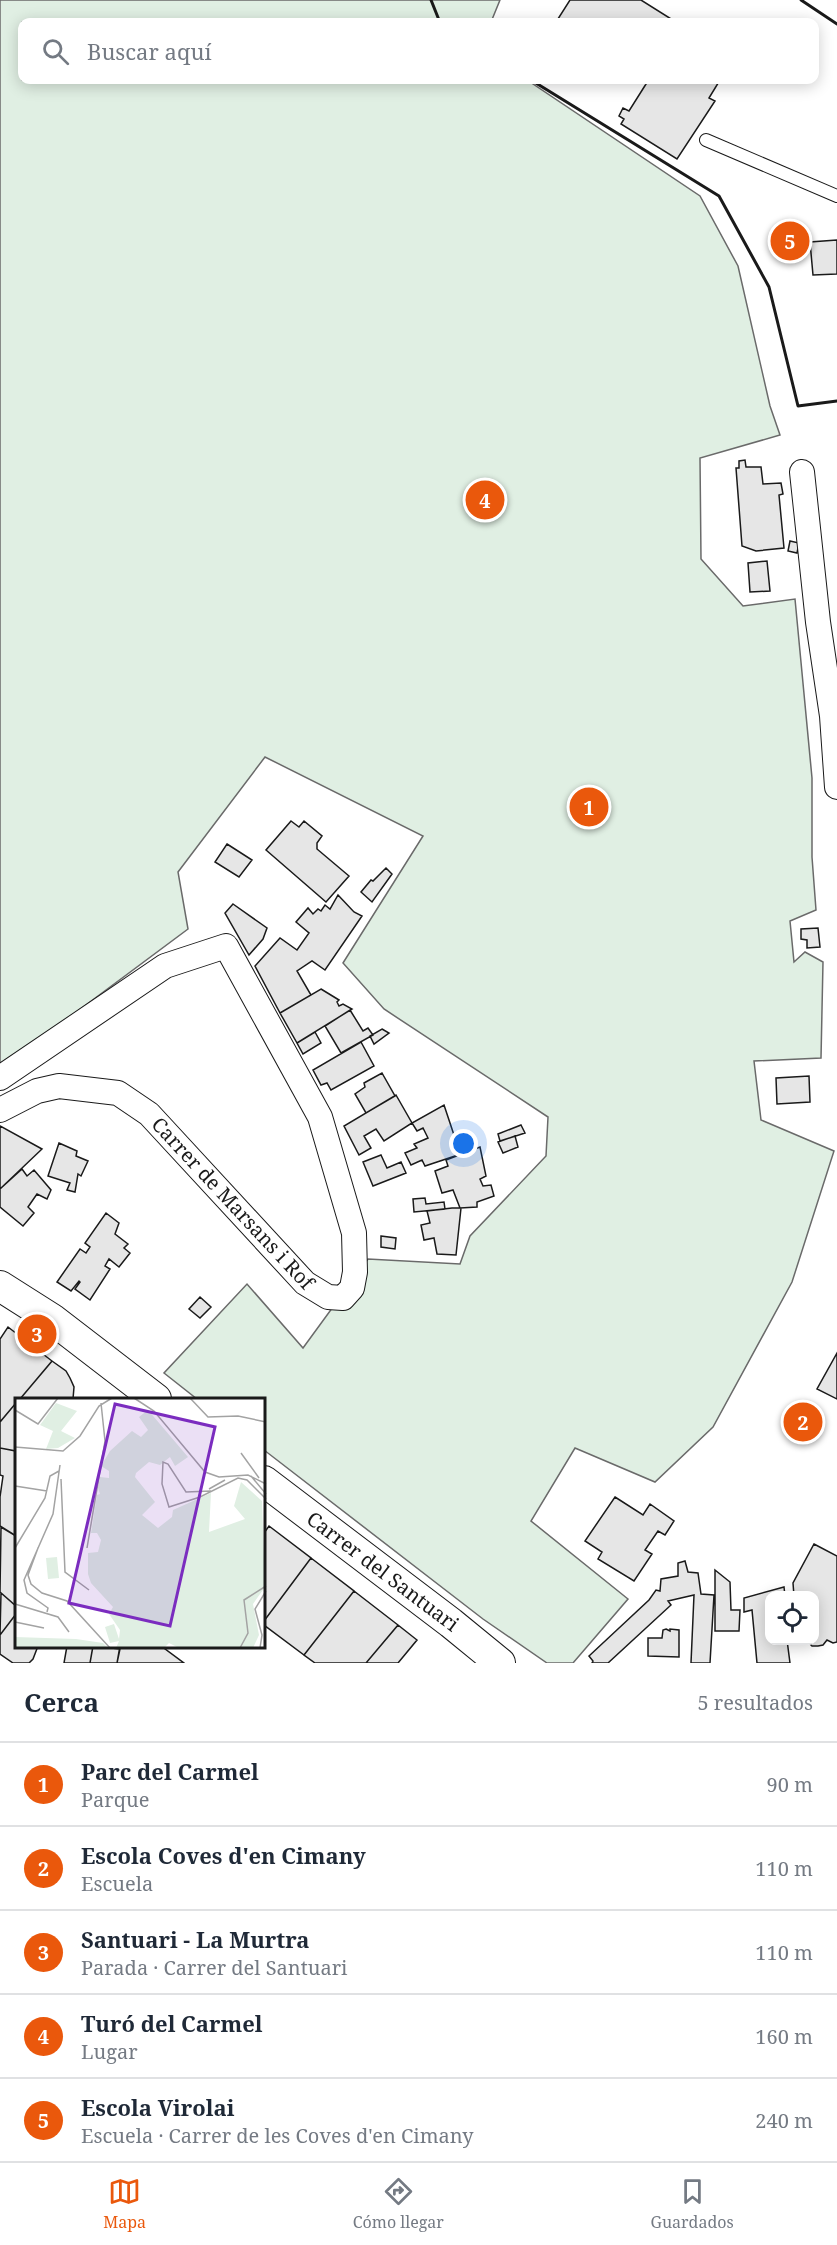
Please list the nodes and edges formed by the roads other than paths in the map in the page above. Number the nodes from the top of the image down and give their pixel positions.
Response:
1 (706, 140) dead end
2 (837, 196) edge
3 (802, 472) dead end
4 (837, 786) edge
5 (0, 1078) edge
6 (0, 1110) edge
7 (0, 1286) edge
8 (155, 1398) edge
9 (266, 1482) edge
10 (500, 1663) edge

1 - 2 lane
3 - 4 street
5 - 6 street, Carrer de Marsans i Rof
7 - 8 street
9 - 10 street, Carrer del Santuari

